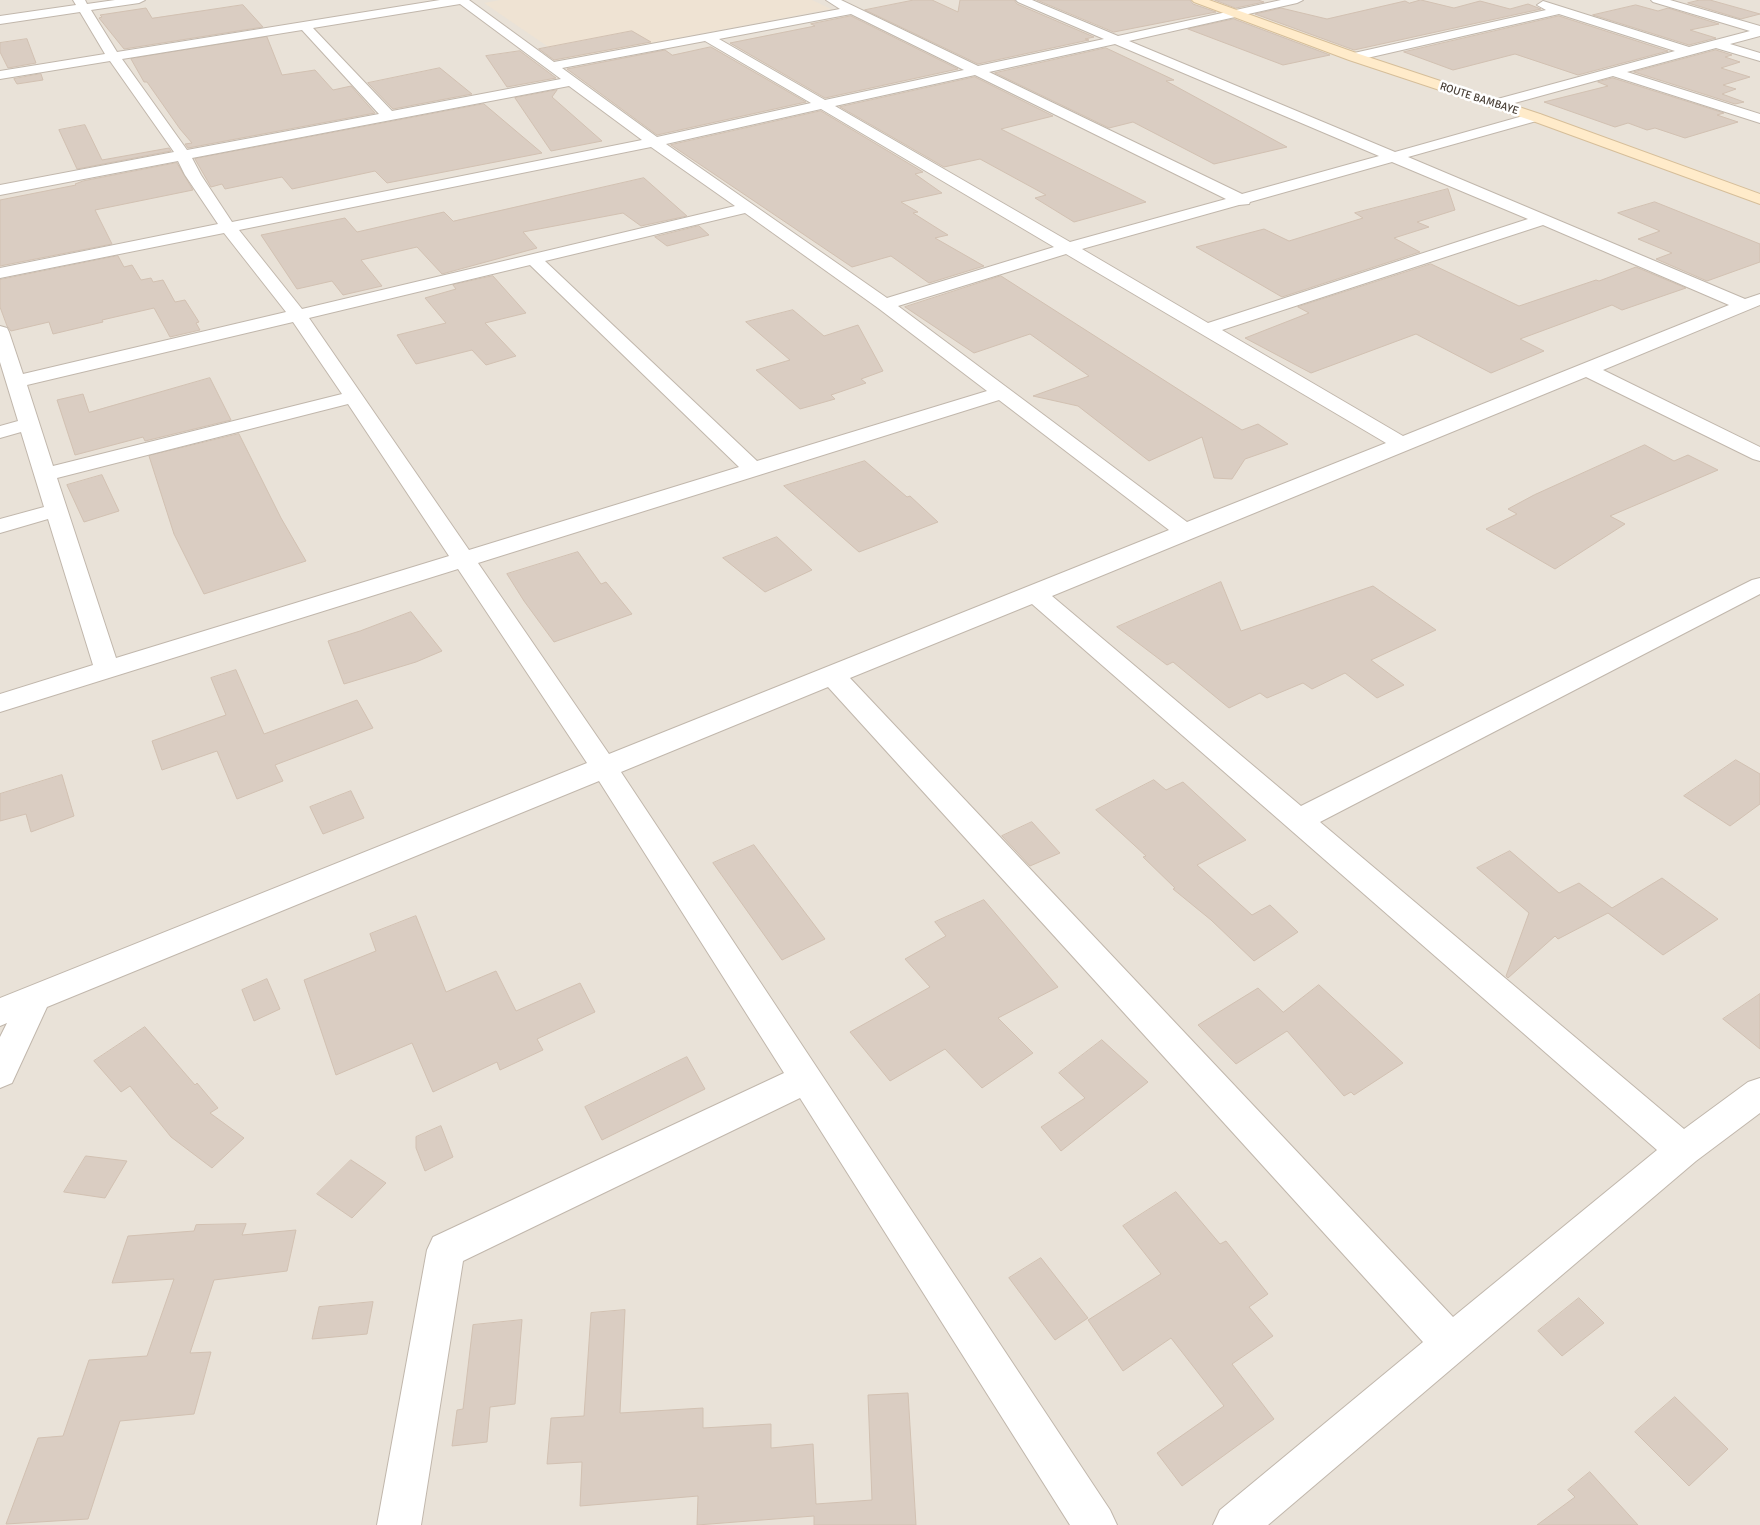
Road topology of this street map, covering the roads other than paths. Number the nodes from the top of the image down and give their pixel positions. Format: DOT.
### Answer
graph roads {
  1 [pos="139,0"];
  2 [pos="461,0"];
  3 [pos="1022,0"];
  4 [pos="1198,0"];
  5 [pos="1297,0"];
  6 [pos="1528,0"];
  7 [pos="834,1"];
  8 [pos="1664,1"];
  9 [pos="82,4"];
  10 [pos="852,5"];
  11 [pos="1561,10"];
  12 [pos="1234,13"];
  13 [pos="0,20"];
  14 [pos="304,26"];
  15 [pos="1760,31"];
  16 [pos="707,37"];
  17 [pos="1117,40"];
  18 [pos="1716,44"];
  19 [pos="1688,51"];
  20 [pos="113,56"];
  21 [pos="1760,57"];
  22 [pos="1354,58"];
  23 [pos="552,66"];
  24 [pos="978,70"];
  25 [pos="1614,72"];
  26 [pos="0,75"];
  27 [pos="573,81"];
  28 [pos="1495,104"];
  29 [pos="821,105"];
  30 [pos="389,116"];
  31 [pos="1535,117"];
  32 [pos="1760,120"];
  33 [pos="654,142"];
  34 [pos="183,155"];
  35 [pos="1395,157"];
  36 [pos="0,190"];
  37 [pos="1760,199"];
  38 [pos="1243,201"];
  39 [pos="748,208"];
  40 [pos="1543,220"];
  41 [pos="228,227"];
  42 [pos="1068,248"];
  43 [pos="533,259"];
  44 [pos="0,273"];
  45 [pos="1753,302"];
  46 [pos="884,304"];
  47 [pos="298,315"];
  48 [pos="1207,329"];
  49 [pos="2,346"];
  50 [pos="1586,369"];
  51 [pos="16,382"];
  52 [pos="1001,393"];
  53 [pos="354,397"];
  54 [pos="29,424"];
  55 [pos="0,432"];
  56 [pos="1403,444"];
  57 [pos="1760,455"];
  58 [pos="753,469"];
  59 [pos="45,475"];
  60 [pos="56,510"];
  61 [pos="0,526"];
  62 [pos="1186,532"];
  63 [pos="463,558"];
  64 [pos="1760,585"];
  65 [pos="1034,593"];
  66 [pos="107,670"];
  67 [pos="832,675"];
  68 [pos="0,703"];
  69 [pos="604,767"];
  70 [pos="1299,820"];
  71 [pos="35,998"];
  72 [pos="0,1012"];
  73 [pos="0,1073"];
  74 [pos="806,1079"];
  75 [pos="1760,1093"];
  76 [pos="1683,1150"];
  77 [pos="1451,1344"];
  78 [pos="399,1525"];
  79 [pos="1095,1525"];
  80 [pos="1235,1525"];
  1 -- 9 [label="street"];
  2 -- 14 [label="street"];
  2 -- 23 [label="street"];
  3 -- 17 [label="street"];
  4 -- 12 [label="street, ROUTE BAMBAYE"];
  5 -- 12 [label="street"];
  6 -- 11 [label="street"];
  7 -- 10 [label="street"];
  8 -- 15 [label="street"];
  9 -- 13 [label="street"];
  9 -- 20 [label="street"];
  10 -- 16 [label="street"];
  10 -- 24 [label="street"];
  11 -- 19 [label="street"];
  11 -- 22 [label="street"];
  12 -- 17 [label="street"];
  12 -- 22 [label="street, ROUTE BAMBAYE"];
  14 -- 20 [label="street"];
  14 -- 30 [label="street"];
  15 -- 18 [label="street"];
  16 -- 23 [label="street"];
  16 -- 29 [label="street"];
  17 -- 24 [label="street"];
  17 -- 35 [label="street"];
  18 -- 19 [label="street"];
  18 -- 21 [label="street"];
  19 -- 25 [label="street"];
  20 -- 26 [label="street"];
  20 -- 34 [label="street"];
  22 -- 28 [label="street, ROUTE BAMBAYE"];
  23 -- 27 [label="street"];
  24 -- 29 [label="street"];
  24 -- 38 [label="street"];
  25 -- 28 [label="street"];
  25 -- 32 [label="street"];
  27 -- 30 [label="street"];
  27 -- 33 [label="street"];
  28 -- 31 [label="street, ROUTE BAMBAYE"];
  29 -- 33 [label="street"];
  29 -- 42 [label="street"];
  30 -- 34 [label="street"];
  31 -- 35 [label="street"];
  31 -- 37 [label="street, ROUTE BAMBAYE"];
  33 -- 39 [label="street"];
  33 -- 41 [label="street"];
  34 -- 36 [label="street"];
  34 -- 41 [label="street"];
  35 -- 38 [label="street"];
  35 -- 40 [label="street"];
  38 -- 42 [label="street"];
  39 -- 43 [label="street"];
  39 -- 46 [label="street"];
  40 -- 45 [label="street"];
  40 -- 48 [label="street"];
  41 -- 44 [label="street"];
  41 -- 47 [label="street"];
  42 -- 46 [label="street"];
  42 -- 48 [label="street"];
  43 -- 47 [label="street"];
  43 -- 58 [label="street"];
  45 -- 50 [label="street"];
  46 -- 52 [label="street"];
  47 -- 51 [label="street"];
  47 -- 53 [label="street"];
  48 -- 56 [label="street"];
  49 -- 51 [label="street"];
  50 -- 56 [label="street"];
  50 -- 57 [label="street"];
  51 -- 54 [label="street"];
  52 -- 58 [label="street"];
  52 -- 62 [label="street"];
  53 -- 59 [label="street"];
  53 -- 63 [label="street"];
  54 -- 55 [label="street"];
  54 -- 59 [label="street"];
  56 -- 62 [label="street"];
  58 -- 63 [label="street"];
  59 -- 60 [label="street"];
  60 -- 61 [label="street"];
  60 -- 66 [label="street"];
  62 -- 65 [label="street"];
  63 -- 66 [label="street"];
  63 -- 69 [label="street"];
  64 -- 70 [label="street"];
  65 -- 67 [label="street"];
  65 -- 70 [label="street"];
  66 -- 68 [label="street"];
  67 -- 69 [label="street"];
  67 -- 77 [label="street"];
  69 -- 71 [label="street"];
  69 -- 74 [label="street"];
  70 -- 76 [label="street"];
  71 -- 72 [label="street"];
  71 -- 73 [label="street"];
  74 -- 78 [label="street"];
  74 -- 79 [label="street"];
  75 -- 76 [label="street"];
  76 -- 77 [label="street"];
  77 -- 80 [label="street"];
}
